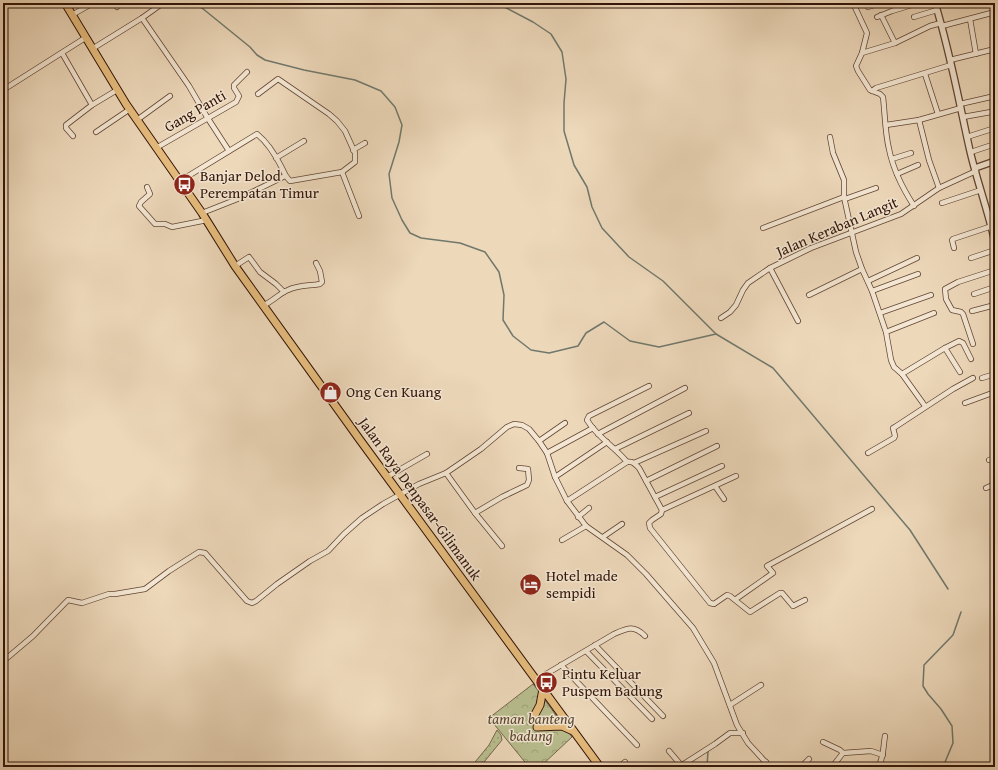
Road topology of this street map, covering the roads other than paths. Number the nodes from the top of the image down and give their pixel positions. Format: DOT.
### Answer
graph roads {
  1 [pos="65,3"];
  2 [pos="93,3"];
  3 [pos="163,3"];
  4 [pos="853,3"];
  5 [pos="880,3"];
  6 [pos="918,3"];
  7 [pos="935,3"];
  8 [pos="868,7"];
  9 [pos="937,10"];
  10 [pos="995,12"];
  11 [pos="72,15"];
  12 [pos="914,17"];
  13 [pos="142,18"];
  14 [pos="970,19"];
  15 [pos="941,25"];
  16 [pos="85,38"];
  17 [pos="895,43"];
  18 [pos="92,49"];
  19 [pos="995,49"];
  20 [pos="62,53"];
  21 [pos="862,53"];
  22 [pos="976,54"];
  23 [pos="950,62"];
  24 [pos="247,72"];
  25 [pos="925,74"];
  26 [pos="3,90"];
  27 [pos="117,90"];
  28 [pos="872,91"];
  29 [pos="258,94"];
  30 [pos="170,96"];
  31 [pos="995,96"];
  32 [pos="92,105"];
  33 [pos="960,106"];
  34 [pos="130,109"];
  35 [pos="991,112"];
  36 [pos="938,114"];
  37 [pos="207,117"];
  38 [pos="963,117"];
  39 [pos="137,120"];
  40 [pos="919,120"];
  41 [pos="886,125"];
  42 [pos="995,128"];
  43 [pos="96,132"];
  44 [pos="73,136"];
  45 [pos="967,137"];
  46 [pos="830,138"];
  47 [pos="304,140"];
  48 [pos="365,143"];
  49 [pos="995,144"];
  50 [pos="156,148"];
  51 [pos="353,150"];
  52 [pos="229,151"];
  53 [pos="971,152"];
  54 [pos="910,153"];
  55 [pos="276,158"];
  56 [pos="892,159"];
  57 [pos="995,161"];
  58 [pos="918,165"];
  59 [pos="975,169"];
  60 [pos="342,172"];
  61 [pos="898,174"];
  62 [pos="285,176"];
  63 [pos="180,181"];
  64 [pos="147,186"];
  65 [pos="876,188"];
  66 [pos="939,188"];
  67 [pos="981,190"];
  68 [pos="845,198"];
  69 [pos="942,203"];
  70 [pos="913,207"];
  71 [pos="202,213"];
  72 [pos="359,216"];
  73 [pos="207,220"];
  74 [pos="993,226"];
  75 [pos="763,228"];
  76 [pos="852,232"];
  77 [pos="995,242"];
  78 [pos="954,248"];
  79 [pos="995,250"];
  80 [pos="916,258"];
  81 [pos="971,258"];
  82 [pos="316,264"];
  83 [pos="236,266"];
  84 [pos="770,268"];
  85 [pos="862,269"];
  86 [pos="995,270"];
  87 [pos="918,274"];
  88 [pos="868,281"];
  89 [pos="995,287"];
  90 [pos="872,290"];
  91 [pos="284,292"];
  92 [pos="974,294"];
  93 [pos="809,295"];
  94 [pos="931,295"];
  95 [pos="264,305"];
  96 [pos="995,305"];
  97 [pos="972,311"];
  98 [pos="880,313"];
  99 [pos="934,313"];
  100 [pos="721,318"];
  101 [pos="798,321"];
  102 [pos="886,332"];
  103 [pos="973,344"];
  104 [pos="945,348"];
  105 [pos="971,359"];
  106 [pos="960,372"];
  107 [pos="902,374"];
  108 [pos="995,374"];
  109 [pos="973,378"];
  110 [pos="982,378"];
  111 [pos="649,386"];
  112 [pos="685,388"];
  113 [pos="995,392"];
  114 [pos="964,404"];
  115 [pos="925,406"];
  116 [pos="689,413"];
  117 [pos="565,424"];
  118 [pos="593,428"];
  119 [pos="706,431"];
  120 [pos="598,434"];
  121 [pos="539,441"];
  122 [pos="607,442"];
  123 [pos="717,446"];
  124 [pos="615,449"];
  125 [pos="868,453"];
  126 [pos="427,454"];
  127 [pos="547,454"];
  128 [pos="995,458"];
  129 [pos="989,460"];
  130 [pos="628,462"];
  131 [pos="634,464"];
  132 [pos="722,466"];
  133 [pos="519,468"];
  134 [pos="446,472"];
  135 [pos="736,476"];
  136 [pos="387,477"];
  137 [pos="555,477"];
  138 [pos="646,480"];
  139 [pos="995,484"];
  140 [pos="715,486"];
  141 [pos="986,488"];
  142 [pos="400,494"];
  143 [pos="655,497"];
  144 [pos="724,499"];
  145 [pos="567,501"];
  146 [pos="589,508"];
  147 [pos="872,509"];
  148 [pos="662,512"];
  149 [pos="475,513"];
  150 [pos="578,517"];
  151 [pos="622,524"];
  152 [pos="586,526"];
  153 [pos="603,537"];
  154 [pos="562,540"];
  155 [pos="502,546"];
  156 [pos="736,599"];
  157 [pos="805,600"];
  158 [pos="646,636"];
  159 [pos="595,646"];
  160 [pos="586,651"];
  161 [pos="3,660"];
  162 [pos="561,665"];
  163 [pos="536,680"];
  164 [pos="760,685"];
  165 [pos="543,689"];
  166 [pos="730,705"];
  167 [pos="664,716"];
  168 [pos="652,719"];
  169 [pos="532,720"];
  170 [pos="537,727"];
  171 [pos="575,732"];
  172 [pos="743,733"];
  173 [pos="885,736"];
  174 [pos="823,742"];
  175 [pos="637,745"];
  176 [pos="669,751"];
  177 [pos="843,753"];
  178 [pos="883,755"];
  179 [pos="809,759"];
  180 [pos="626,762"];
  181 [pos="766,762"];
  182 [pos="680,766"];
  183 [pos="600,767"];
  184 [pos="619,767"];
  185 [pos="760,767"];
  186 [pos="770,767"];
  187 [pos="801,767"];
  188 [pos="832,767"];
  189 [pos="878,767"];
  1 -- 11 [label="highway, Jalan Raya Denpasar-Gilimanuk"];
  2 -- 11 [label="street"];
  3 -- 13 [label="street"];
  4 -- 21 [label="street"];
  5 -- 8 [label="street"];
  6 -- 17 [label="street"];
  7 -- 9 [label="street"];
  9 -- 12 [label="street"];
  9 -- 15 [label="street"];
  10 -- 14 [label="street"];
  11 -- 16 [label="highway, Jalan Raya Denpasar-Gilimanuk"];
  13 -- 18 [label="street"];
  13 -- 37 [label="street"];
  14 -- 15 [label="street"];
  14 -- 22 [label="street"];
  15 -- 17 [label="street"];
  15 -- 23 [label="street"];
  16 -- 18 [label="highway, Jalan Raya Denpasar-Gilimanuk"];
  16 -- 20 [label="street"];
  17 -- 21 [label="street"];
  18 -- 27 [label="highway, Jalan Raya Denpasar-Gilimanuk"];
  19 -- 22 [label="street"];
  20 -- 26 [label="street"];
  20 -- 32 [label="street"];
  21 -- 28 [label="street"];
  22 -- 23 [label="street"];
  23 -- 25 [label="street"];
  23 -- 33 [label="street"];
  24 -- 37 [label="street, Gang Panti"];
  25 -- 28 [label="street"];
  25 -- 36 [label="street"];
  27 -- 32 [label="street"];
  27 -- 34 [label="highway, Jalan Raya Denpasar-Gilimanuk"];
  28 -- 41 [label="street"];
  29 -- 51 [label="street"];
  30 -- 39 [label="street"];
  31 -- 33 [label="street"];
  32 -- 44 [label="street"];
  33 -- 36 [label="street"];
  33 -- 38 [label="street"];
  34 -- 39 [label="highway, Jalan Raya Denpasar-Gilimanuk"];
  34 -- 43 [label="street"];
  35 -- 38 [label="street"];
  36 -- 40 [label="street"];
  37 -- 50 [label="street, Gang Panti"];
  37 -- 52 [label="street"];
  38 -- 45 [label="street"];
  39 -- 50 [label="highway, Jalan Raya Denpasar-Gilimanuk"];
  40 -- 41 [label="street"];
  40 -- 66 [label="street"];
  41 -- 56 [label="street"];
  42 -- 45 [label="street"];
  45 -- 53 [label="street"];
  46 -- 68 [label="street"];
  47 -- 55 [label="street"];
  48 -- 51 [label="street"];
  49 -- 53 [label="street"];
  50 -- 63 [label="highway, Jalan Raya Denpasar-Gilimanuk"];
  51 -- 60 [label="street"];
  52 -- 55 [label="street"];
  52 -- 63 [label="street"];
  53 -- 59 [label="street"];
  54 -- 56 [label="street"];
  55 -- 62 [label="street"];
  56 -- 61 [label="street"];
  57 -- 59 [label="street"];
  58 -- 61 [label="street"];
  59 -- 66 [label="street, Jalan Keraban Langit"];
  59 -- 67 [label="street"];
  60 -- 62 [label="street"];
  60 -- 72 [label="street"];
  61 -- 70 [label="street"];
  62 -- 71 [label="street"];
  63 -- 71 [label="highway, Jalan Raya Denpasar-Gilimanuk"];
  64 -- 73 [label="street"];
  65 -- 68 [label="street"];
  66 -- 70 [label="street, Jalan Keraban Langit"];
  67 -- 69 [label="street"];
  67 -- 74 [label="street"];
  68 -- 75 [label="street"];
  68 -- 76 [label="street"];
  70 -- 76 [label="street, Jalan Keraban Langit"];
  71 -- 73 [label="highway, Jalan Raya Denpasar-Gilimanuk"];
  73 -- 83 [label="highway, Jalan Raya Denpasar-Gilimanuk"];
  74 -- 77 [label="street"];
  74 -- 78 [label="street"];
  76 -- 84 [label="street, Jalan Keraban Langit"];
  76 -- 85 [label="street"];
  79 -- 81 [label="street"];
  80 -- 88 [label="street"];
  82 -- 91 [label="street"];
  83 -- 91 [label="street"];
  83 -- 95 [label="highway, Jalan Raya Denpasar-Gilimanuk"];
  84 -- 100 [label="street, Jalan Keraban Langit"];
  84 -- 101 [label="street"];
  85 -- 88 [label="street"];
  85 -- 93 [label="street"];
  86 -- 103 [label="street"];
  87 -- 90 [label="street"];
  88 -- 90 [label="street"];
  89 -- 92 [label="street"];
  90 -- 98 [label="street"];
  91 -- 95 [label="street"];
  94 -- 98 [label="street"];
  95 -- 136 [label="highway, Jalan Raya Denpasar-Gilimanuk"];
  96 -- 97 [label="street"];
  98 -- 102 [label="street"];
  99 -- 102 [label="street"];
  102 -- 107 [label="street"];
  104 -- 105 [label="street"];
  104 -- 106 [label="street"];
  104 -- 107 [label="street"];
  107 -- 115 [label="street"];
  108 -- 110 [label="street"];
  109 -- 115 [label="street"];
  111 -- 118 [label="street"];
  112 -- 120 [label="street"];
  113 -- 114 [label="street"];
  115 -- 125 [label="street"];
  116 -- 124 [label="street"];
  117 -- 121 [label="street"];
  118 -- 120 [label="street"];
  118 -- 127 [label="street"];
  119 -- 131 [label="street"];
  120 -- 122 [label="street"];
  121 -- 127 [label="street"];
  121 -- 134 [label="street"];
  122 -- 124 [label="street"];
  122 -- 137 [label="street"];
  123 -- 138 [label="street"];
  124 -- 130 [label="street"];
  126 -- 136 [label="street"];
  127 -- 137 [label="street"];
  128 -- 129 [label="street"];
  130 -- 131 [label="street"];
  130 -- 145 [label="street"];
  131 -- 138 [label="street"];
  132 -- 143 [label="street"];
  133 -- 149 [label="street"];
  134 -- 142 [label="street"];
  134 -- 149 [label="street"];
  135 -- 140 [label="street"];
  136 -- 142 [label="highway, Jalan Raya Denpasar-Gilimanuk"];
  137 -- 145 [label="street"];
  138 -- 143 [label="street"];
  139 -- 141 [label="street"];
  140 -- 144 [label="street"];
  140 -- 148 [label="street"];
  142 -- 161 [label="street"];
  142 -- 163 [label="highway, Jalan Raya Denpasar-Gilimanuk"];
  143 -- 148 [label="street"];
  145 -- 150 [label="street"];
  146 -- 150 [label="street"];
  147 -- 156 [label="street"];
  148 -- 156 [label="street"];
  149 -- 155 [label="street"];
  150 -- 152 [label="street"];
  151 -- 153 [label="street"];
  152 -- 153 [label="street"];
  152 -- 154 [label="street"];
  153 -- 166 [label="street"];
  156 -- 157 [label="street"];
  158 -- 159 [label="street"];
  159 -- 160 [label="street"];
  159 -- 167 [label="street"];
  160 -- 162 [label="street"];
  160 -- 168 [label="street"];
  162 -- 163 [label="street"];
  162 -- 175 [label="street"];
  163 -- 165 [label="highway, Jalan Raya Denpasar-Gilimanuk"];
  164 -- 166 [label="street"];
  165 -- 169 [label="highway"];
  165 -- 171 [label="highway, Jalan Raya Denpasar-Gilimanuk"];
  166 -- 172 [label="street"];
  170 -- 171 [label="highway"];
  171 -- 183 [label="highway, Jalan Raya Denpasar-Gilimanuk"];
  172 -- 181 [label="street"];
  172 -- 182 [label="street"];
  173 -- 178 [label="street"];
  174 -- 177 [label="street"];
  176 -- 182 [label="street"];
  177 -- 178 [label="street"];
  177 -- 188 [label="street"];
  178 -- 189 [label="street"];
  179 -- 187 [label="street"];
  180 -- 184 [label="street"];
  181 -- 185 [label="street"];
  181 -- 186 [label="street"];
}
